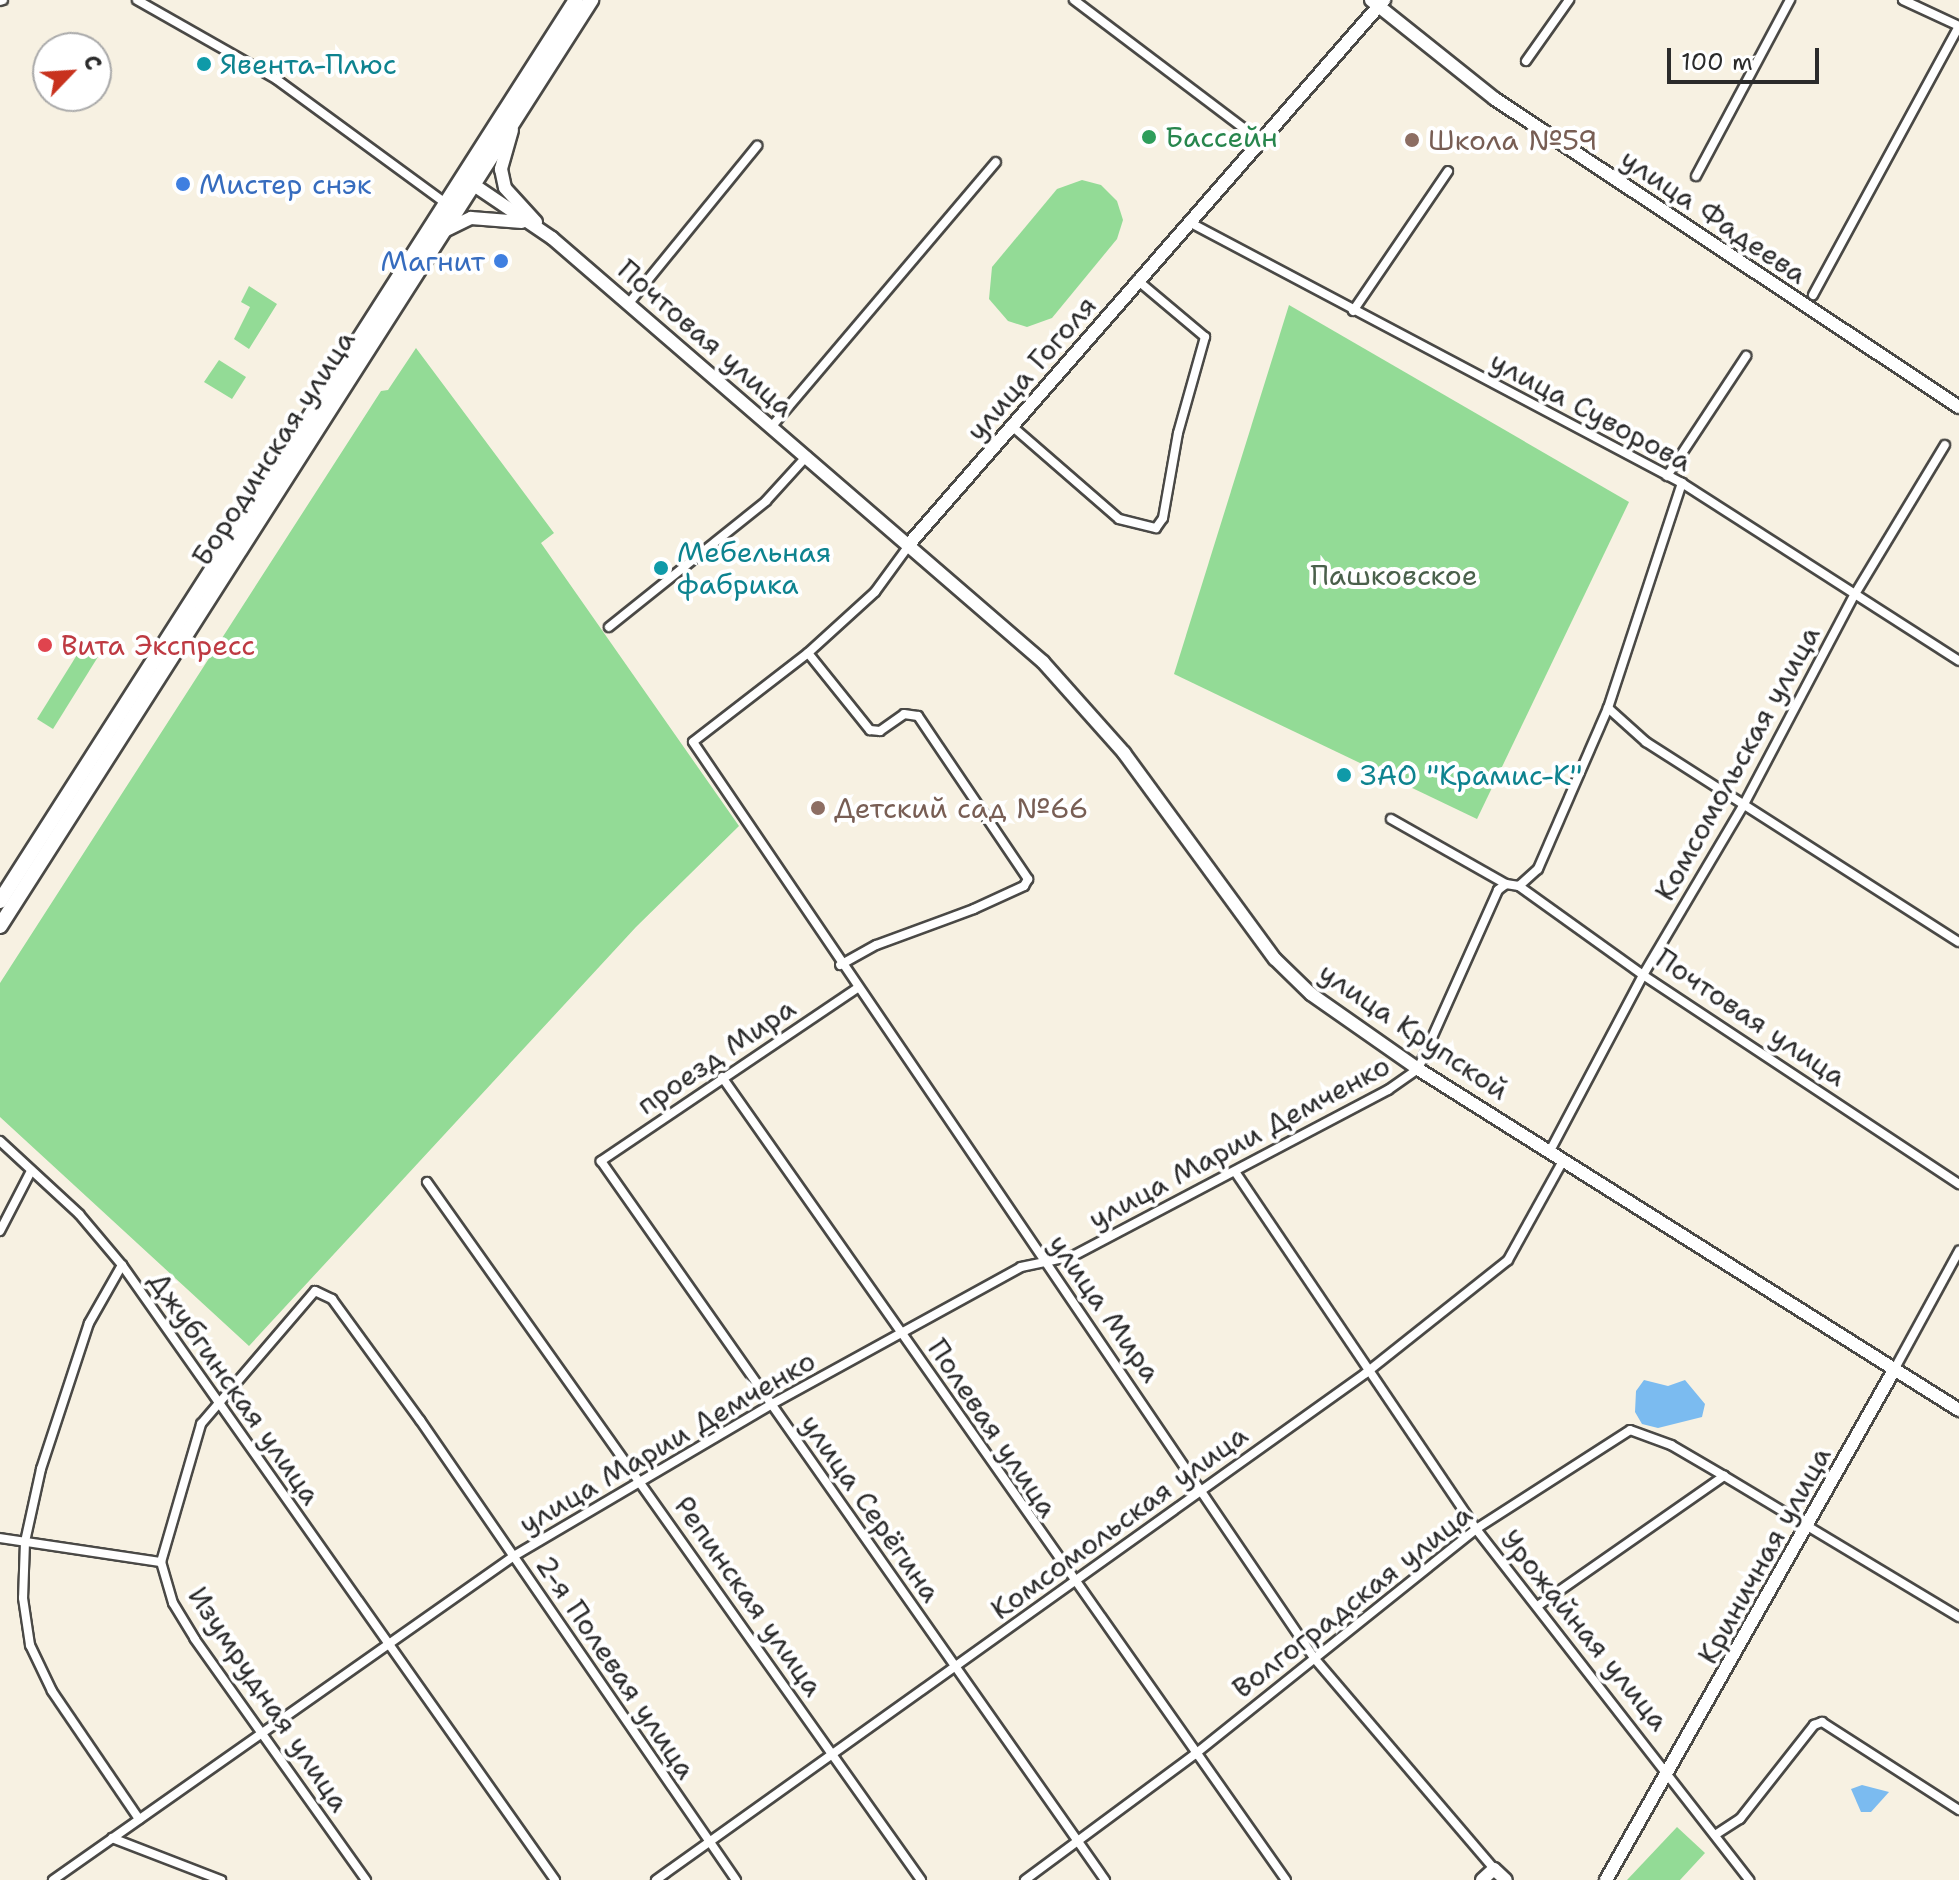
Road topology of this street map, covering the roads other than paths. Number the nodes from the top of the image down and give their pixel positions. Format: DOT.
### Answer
graph roads {
  1 [pos="137,0"];
  2 [pos="576,0"];
  3 [pos="591,0"];
  4 [pos="1074,0"];
  5 [pos="1569,0"];
  6 [pos="1790,0"];
  7 [pos="1903,0"];
  8 [pos="1378,2"];
  9 [pos="1959,26"];
  10 [pos="1526,61"];
  11 [pos="512,130"];
  12 [pos="1262,142"];
  13 [pos="757,146"];
  14 [pos="996,162"];
  15 [pos="1448,171"];
  16 [pos="1696,176"];
  17 [pos="470,182"];
  18 [pos="452,207"];
  19 [pos="527,222"];
  20 [pos="1189,222"];
  21 [pos="444,231"];
  22 [pos="552,238"];
  23 [pos="1137,280"];
  24 [pos="1813,295"];
  25 [pos="629,303"];
  26 [pos="1353,311"];
  27 [pos="1746,356"];
  28 [pos="1959,407"];
  29 [pos="772,426"];
  30 [pos="1013,427"];
  31 [pos="1945,445"];
  32 [pos="807,456"];
  33 [pos="1667,476"];
  34 [pos="1682,483"];
  35 [pos="910,543"];
  36 [pos="1855,594"];
  37 [pos="609,627"];
  38 [pos="808,653"];
  39 [pos="1959,661"];
  40 [pos="1608,708"];
  41 [pos="693,742"];
  42 [pos="1743,806"];
  43 [pos="1391,819"];
  44 [pos="1506,884"];
  45 [pos="1519,886"];
  46 [pos="0,901"];
  47 [pos="0,926"];
  48 [pos="1959,942"];
  49 [pos="840,965"];
  50 [pos="1643,975"];
  51 [pos="856,989"];
  52 [pos="1418,1069"];
  53 [pos="722,1077"];
  54 [pos="0,1141"];
  55 [pos="1551,1149"];
  56 [pos="1564,1158"];
  57 [pos="601,1161"];
  58 [pos="31,1171"];
  59 [pos="1236,1173"];
  60 [pos="427,1182"];
  61 [pos="1959,1184"];
  62 [pos="0,1231"];
  63 [pos="1959,1251"];
  64 [pos="1045,1262"];
  65 [pos="122,1265"];
  66 [pos="902,1333"];
  67 [pos="1894,1370"];
  68 [pos="1366,1373"];
  69 [pos="216,1400"];
  70 [pos="772,1404"];
  71 [pos="1959,1410"];
  72 [pos="1724,1476"];
  73 [pos="641,1481"];
  74 [pos="1201,1489"];
  75 [pos="1809,1524"];
  76 [pos="1476,1529"];
  77 [pos="0,1538"];
  78 [pos="25,1542"];
  79 [pos="514,1556"];
  80 [pos="161,1562"];
  81 [pos="1072,1582"];
  82 [pos="1539,1605"];
  83 [pos="1959,1617"];
  84 [pos="387,1643"];
  85 [pos="1314,1658"];
  86 [pos="956,1666"];
  87 [pos="264,1731"];
  88 [pos="834,1755"];
  89 [pos="1194,1755"];
  90 [pos="1671,1773"];
  91 [pos="1959,1810"];
  92 [pos="139,1819"];
  93 [pos="1715,1835"];
  94 [pos="112,1838"];
  95 [pos="1079,1843"];
  96 [pos="709,1844"];
  97 [pos="1494,1869"];
  98 [pos="53,1880"];
  99 [pos="221,1880"];
  100 [pos="366,1880"];
  101 [pos="555,1880"];
  102 [pos="656,1880"];
  103 [pos="736,1880"];
  104 [pos="921,1880"];
  105 [pos="1025,1880"];
  106 [pos="1105,1880"];
  107 [pos="1286,1880"];
  108 [pos="1482,1880"];
  109 [pos="1506,1880"];
  110 [pos="1606,1880"];
  111 [pos="1749,1880"];
  1 -- 18 [label="street"];
  2 -- 17 [label="main road, Бородинская улица"];
  3 -- 11 [label="main road, Бородинская улица"];
  4 -- 12 [label="street"];
  5 -- 10 [label="street"];
  6 -- 16 [label="street"];
  7 -- 9 [label="street"];
  8 -- 12 [label="street, улица Гоголя"];
  8 -- 28 [label="street, улица Фадеева"];
  9 -- 24 [label="street"];
  11 -- 17 [label="main road, Бородинская улица"];
  11 -- 22 [label="street"];
  12 -- 20 [label="street, улица Гоголя"];
  13 -- 25 [label="street"];
  14 -- 29 [label="street"];
  15 -- 26 [label="street"];
  17 -- 18 [label="main road, Бородинская улица"];
  17 -- 19 [label="street, Почтовая улица"];
  18 -- 21 [label="main road, Бородинская улица"];
  18 -- 46 [label="main road, Бородинская улица"];
  19 -- 21 [label="street"];
  19 -- 22 [label="street, Почтовая улица"];
  20 -- 23 [label="street, улица Гоголя"];
  20 -- 26 [label="street, улица Суворова"];
  21 -- 47 [label="main road, Бородинская улица"];
  22 -- 25 [label="street, Почтовая улица"];
  23 -- 30 [label="street, улица Гоголя"];
  23 -- 30 [label="street"];
  25 -- 29 [label="street, Почтовая улица"];
  26 -- 33 [label="street, улица Суворова"];
  27 -- 33 [label="street"];
  29 -- 32 [label="street, Почтовая улица"];
  30 -- 35 [label="street, улица Гоголя"];
  31 -- 36 [label="street, Комсомольская улица"];
  32 -- 35 [label="street, Почтовая улица"];
  32 -- 37 [label="street"];
  33 -- 34 [label="street, улица Суворова"];
  34 -- 36 [label="street, улица Суворова"];
  34 -- 40 [label="street"];
  35 -- 38 [label="street, улица Гоголя"];
  35 -- 52 [label="street, улица Крупской"];
  36 -- 39 [label="street, улица Суворова"];
  36 -- 42 [label="street, Комсомольская улица"];
  38 -- 41 [label="street, улица Гоголя"];
  38 -- 49 [label="street"];
  40 -- 42 [label="street"];
  40 -- 45 [label="street"];
  41 -- 49 [label="street, улица Мира"];
  42 -- 48 [label="street"];
  42 -- 50 [label="street, Комсомольская улица"];
  43 -- 44 [label="street"];
  44 -- 45 [label="street"];
  44 -- 52 [label="street, улица Марии Демченко"];
  45 -- 50 [label="street, Почтовая улица"];
  49 -- 51 [label="street, улица Мира"];
  50 -- 55 [label="street, Комсомольская улица"];
  50 -- 61 [label="street, Почтовая улица"];
  51 -- 53 [label="street, проезд Мира"];
  51 -- 64 [label="street, улица Мира"];
  52 -- 55 [label="street, улица Крупской"];
  52 -- 59 [label="street, улица Марии Демченко"];
  53 -- 57 [label="street, проезд Мира"];
  53 -- 66 [label="street, Полевая улица"];
  54 -- 58 [label="street, Джубгинская улица"];
  55 -- 56 [label="street, улица Крупской"];
  56 -- 67 [label="street, улица Крупской"];
  56 -- 68 [label="street, Комсомольская улица"];
  57 -- 70 [label="street, улица Серёгина"];
  58 -- 62 [label="street"];
  58 -- 65 [label="street, Джубгинская улица"];
  59 -- 64 [label="street, улица Марии Демченко"];
  59 -- 68 [label="street, Урожайная улица"];
  60 -- 73 [label="street, Репинская улица"];
  63 -- 67 [label="street, Криничная улица"];
  64 -- 66 [label="street, улица Марии Демченко"];
  64 -- 74 [label="street, улица Мира"];
  65 -- 69 [label="street, Джубгинская улица"];
  65 -- 78 [label="street"];
  66 -- 70 [label="street, улица Марии Демченко"];
  66 -- 81 [label="street, Полевая улица"];
  67 -- 71 [label="street, улица Крупской"];
  67 -- 75 [label="street, Криничная улица"];
  68 -- 74 [label="street, Комсомольская улица"];
  68 -- 76 [label="street, Урожайная улица"];
  69 -- 79 [label="street, 2-я Полевая улица"];
  69 -- 80 [label="street"];
  69 -- 84 [label="street, Джубгинская улица"];
  70 -- 73 [label="street, улица Марии Демченко"];
  70 -- 86 [label="street, улица Серёгина"];
  72 -- 75 [label="street"];
  72 -- 76 [label="street, Волгоградская улица"];
  72 -- 82 [label="street"];
  73 -- 79 [label="street, улица Марии Демченко"];
  73 -- 88 [label="street, Репинская улица"];
  74 -- 81 [label="street, Комсомольская улица"];
  74 -- 85 [label="street, улица Мира"];
  75 -- 83 [label="street"];
  75 -- 90 [label="street, Криничная улица"];
  76 -- 82 [label="street, Урожайная улица"];
  76 -- 85 [label="street, Волгоградская улица"];
  77 -- 78 [label="street"];
  78 -- 80 [label="street"];
  78 -- 92 [label="street"];
  79 -- 84 [label="street, улица Марии Демченко"];
  79 -- 96 [label="street, 2-я Полевая улица"];
  80 -- 87 [label="street, Изумрудная улица"];
  81 -- 86 [label="street, Комсомольская улица"];
  81 -- 89 [label="street, Полевая улица"];
  82 -- 90 [label="street, Урожайная улица"];
  84 -- 87 [label="street, улица Марии Демченко"];
  84 -- 101 [label="street, Джубгинская улица"];
  85 -- 89 [label="street, Волгоградская улица"];
  85 -- 97 [label="street, улица Мира"];
  86 -- 88 [label="street, Комсомольская улица"];
  86 -- 95 [label="street, улица Серёгина"];
  87 -- 92 [label="street, улица Марии Демченко"];
  87 -- 100 [label="street, Изумрудная улица"];
  88 -- 96 [label="street, Комсомольская улица"];
  88 -- 104 [label="street, Репинская улица"];
  89 -- 95 [label="street, Волгоградская улица"];
  89 -- 107 [label="street, Полевая улица"];
  90 -- 93 [label="street, Урожайная улица"];
  90 -- 110 [label="street, Криничная улица"];
  91 -- 93 [label="street"];
  92 -- 94 [label="street, улица Марии Демченко"];
  93 -- 111 [label="street, Урожайная улица"];
  94 -- 98 [label="street, улица Марии Демченко"];
  94 -- 99 [label="street"];
  95 -- 105 [label="street, Волгоградская улица"];
  95 -- 106 [label="street, улица Серёгина"];
  96 -- 102 [label="street, Комсомольская улица"];
  96 -- 103 [label="street, 2-я Полевая улица"];
  97 -- 108 [label="street"];
  97 -- 109 [label="street, улица Мира"];
}
